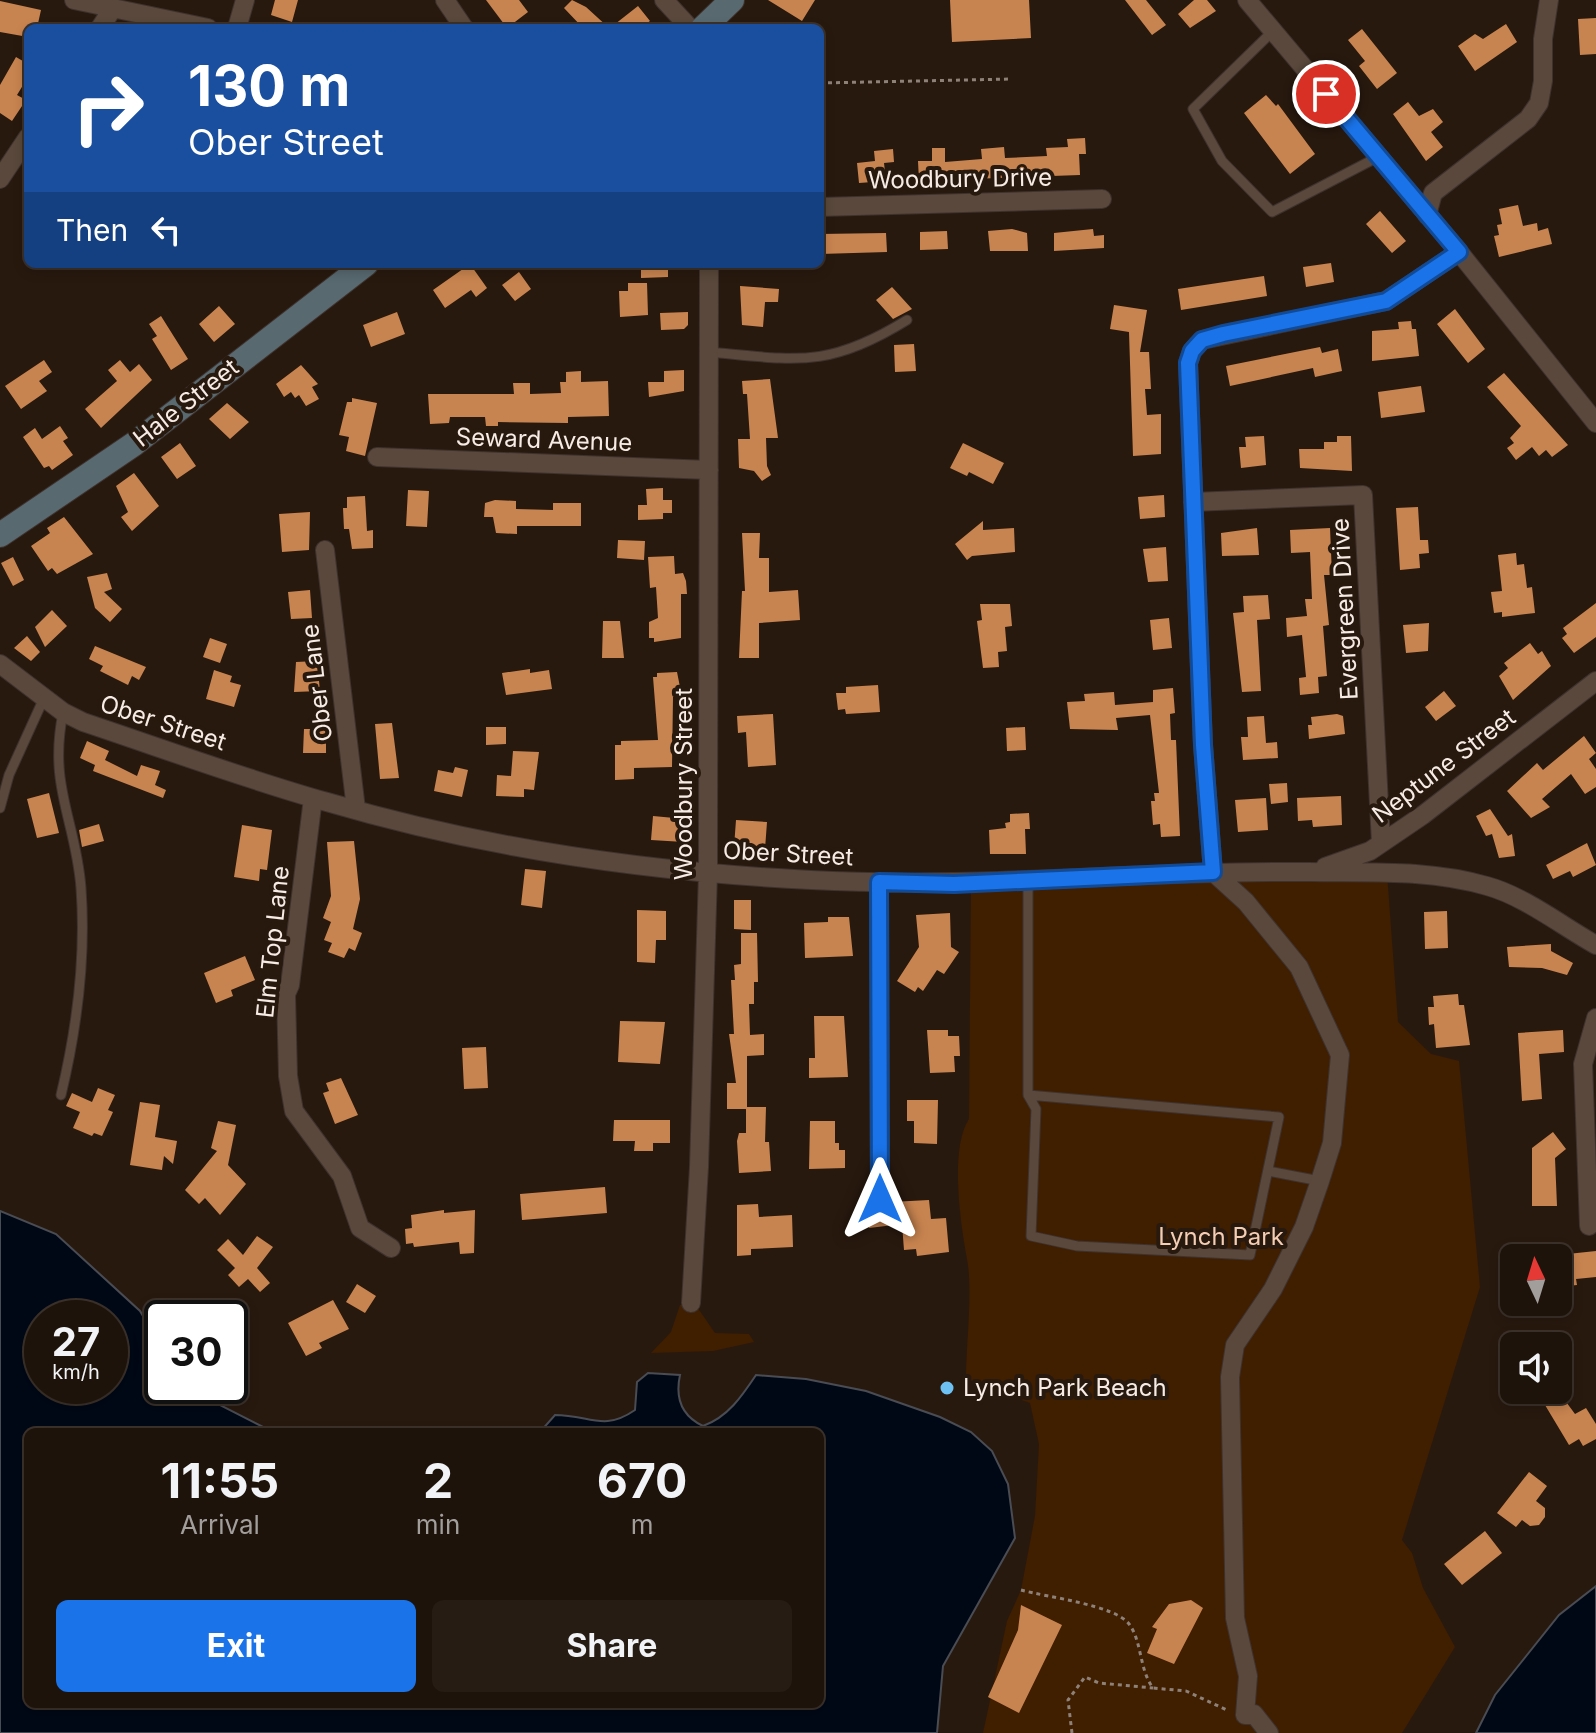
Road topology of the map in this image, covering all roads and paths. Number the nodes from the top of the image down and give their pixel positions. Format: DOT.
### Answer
graph roads {
  1 [pos="74,0"];
  2 [pos="245,0"];
  3 [pos="445,0"];
  4 [pos="664,0"];
  5 [pos="732,0"];
  6 [pos="1247,0"];
  7 [pos="1549,0"];
  8 [pos="113,8"];
  9 [pos="103,24"];
  10 [pos="189,24"];
  11 [pos="238,24"];
  12 [pos="461,24"];
  13 [pos="686,24"];
  14 [pos="707,24"];
  15 [pos="1273,31"];
  16 [pos="1010,79"];
  17 [pos="824,83"];
  18 [pos="24,143"];
  19 [pos="1378,157"];
  20 [pos="0,179"];
  21 [pos="1102,199"];
  22 [pos="824,207"];
  23 [pos="1427,215"];
  24 [pos="1459,252"];
  25 [pos="361,268"];
  26 [pos="709,268"];
  27 [pos="907,320"];
  28 [pos="709,352"];
  29 [pos="1596,423"];
  30 [pos="377,457"];
  31 [pos="709,470"];
  32 [pos="1193,502"];
  33 [pos="0,535"];
  34 [pos="325,550"];
  35 [pos="0,664"];
  36 [pos="1593,690"];
  37 [pos="44,698"];
  38 [pos="63,713"];
  39 [pos="313,798"];
  40 [pos="0,808"];
  41 [pos="356,809"];
  42 [pos="1381,843"];
  43 [pos="1213,872"];
  44 [pos="1311,872"];
  45 [pos="708,873"];
  46 [pos="1028,880"];
  47 [pos="879,882"];
  48 [pos="1596,945"];
  49 [pos="1596,1018"];
  50 [pos="61,1095"];
  51 [pos="1028,1095"];
  52 [pos="1268,1171"];
  53 [pos="1320,1181"];
  54 [pos="880,1199"];
  55 [pos="1589,1226"];
  56 [pos="391,1248"];
  57 [pos="691,1303"];
  58 [pos="1021,1590"];
  59 [pos="1153,1688"];
  60 [pos="1245,1715"];
  61 [pos="1072,1733"];
  62 [pos="1238,1733"];
  63 [pos="1269,1733"];
  1 -- 8 [label="street"];
  2 -- 11 [label="street"];
  3 -- 12 [label="street"];
  4 -- 13 [label="street"];
  5 -- 14 [label="main road"];
  6 -- 15 [label="street"];
  7 -- 23 [label="street"];
  8 -- 9 [label="street"];
  8 -- 10 [label="street"];
  15 -- 19 [label="street"];
  15 -- 19 [label="lane"];
  16 -- 17 [label="path"];
  18 -- 20 [label="street"];
  19 -- 23 [label="street"];
  21 -- 22 [label="street, Woodbury Drive"];
  23 -- 24 [label="street"];
  24 -- 29 [label="street"];
  24 -- 32 [label="street"];
  25 -- 33 [label="main road, Hale Street"];
  26 -- 28 [label="street, Woodbury Street"];
  27 -- 28 [label="lane"];
  28 -- 31 [label="street, Woodbury Street"];
  30 -- 31 [label="street, Seward Avenue"];
  31 -- 45 [label="street, Woodbury Street"];
  32 -- 42 [label="street, Evergreen Drive"];
  32 -- 43 [label="street"];
  34 -- 41 [label="street, Ober Lane"];
  35 -- 37 [label="street, Ober Street"];
  36 -- 42 [label="street, Neptune Street"];
  37 -- 38 [label="street, Ober Street"];
  37 -- 40 [label="lane"];
  38 -- 39 [label="street, Ober Street"];
  38 -- 50 [label="lane"];
  39 -- 41 [label="street, Ober Street"];
  39 -- 56 [label="street, Elm Top Lane"];
  41 -- 45 [label="street, Ober Street"];
  42 -- 44 [label="street, Neptune Street"];
  43 -- 44 [label="street, Ober Street"];
  43 -- 46 [label="street, Ober Street"];
  43 -- 53 [label="street"];
  44 -- 48 [label="street, Ober Street"];
  45 -- 47 [label="street, Ober Street"];
  45 -- 57 [label="street, Woodbury Street"];
  46 -- 47 [label="street, Ober Street"];
  46 -- 51 [label="lane"];
  47 -- 54 [label="street"];
  49 -- 55 [label="street"];
  51 -- 52 [label="lane"];
  51 -- 52 [label="lane"];
  52 -- 53 [label="lane"];
  53 -- 60 [label="street"];
  58 -- 59 [label="path"];
  59 -- 60 [label="path"];
  59 -- 61 [label="path"];
  60 -- 62 [label="street"];
  60 -- 63 [label="street"];
}
